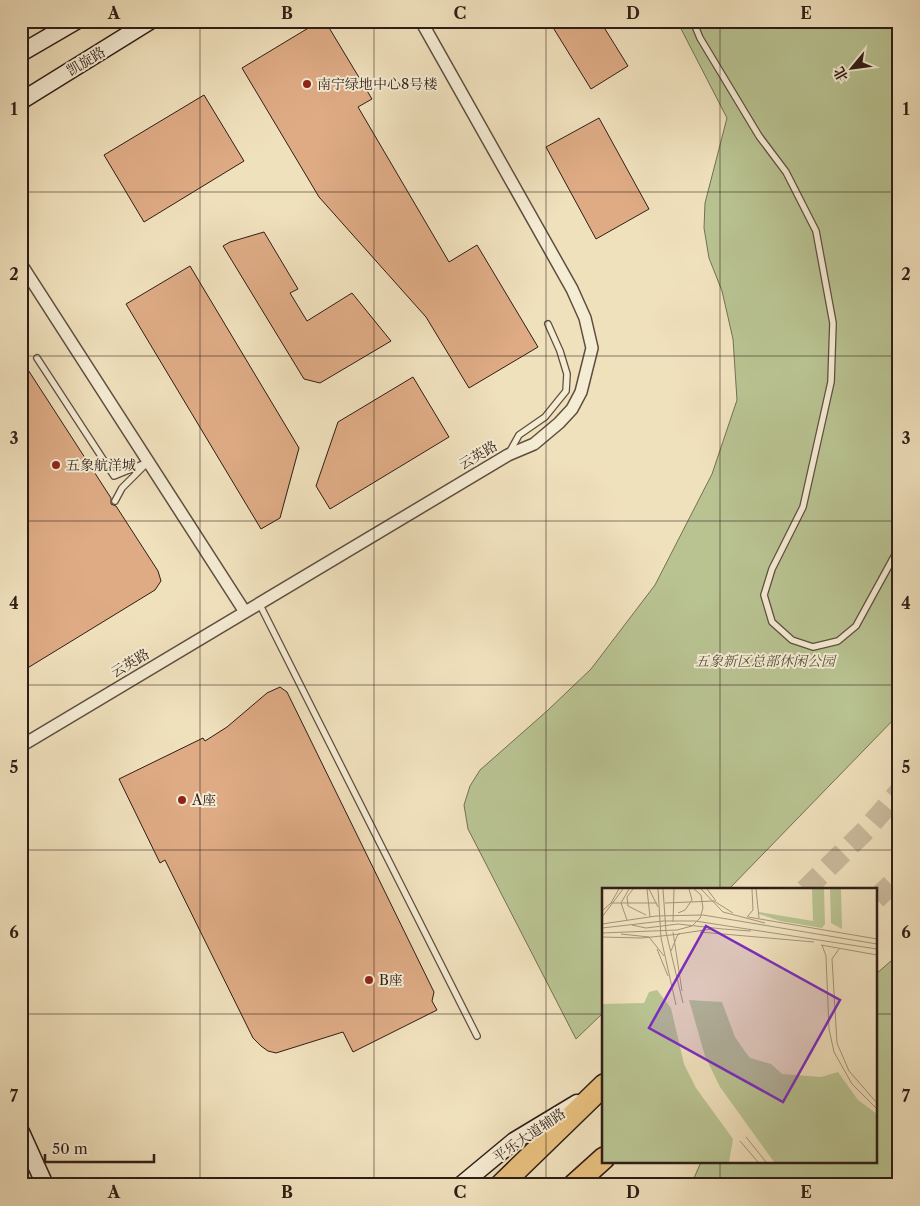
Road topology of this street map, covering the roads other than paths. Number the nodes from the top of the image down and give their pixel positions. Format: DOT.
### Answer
graph roads {
  1 [pos="76,21"];
  2 [pos="150,21"];
  3 [pos="421,21"];
  4 [pos="693,21"];
  5 [pos="54,27"];
  6 [pos="21,53"];
  7 [pos="21,101"];
  8 [pos="21,264"];
  9 [pos="548,324"];
  10 [pos="37,358"];
  11 [pos="508,455"];
  12 [pos="148,462"];
  13 [pos="115,501"];
  14 [pos="899,545"];
  15 [pos="259,603"];
  16 [pos="245,612"];
  17 [pos="21,746"];
  18 [pos="477,1036"];
  19 [pos="602,1087"];
  20 [pos="21,1132"];
  21 [pos="602,1160"];
  22 [pos="45,1185"];
  23 [pos="461,1185"];
  24 [pos="501,1185"];
  25 [pos="574,1185"];
  1 -- 5 [label="street"];
  2 -- 7 [label="street, 凯旋路"];
  3 -- 11 [label="street, 云英路"];
  4 -- 14 [label="lane"];
  5 -- 6 [label="street"];
  8 -- 12 [label="street"];
  9 -- 11 [label="lane"];
  10 -- 12 [label="lane"];
  11 -- 15 [label="street, 云英路"];
  12 -- 13 [label="lane"];
  12 -- 16 [label="street"];
  15 -- 16 [label="street, 云英路"];
  15 -- 18 [label="lane"];
  16 -- 17 [label="street, 云英路"];
  19 -- 23 [label="street, 平乐大道辅路"];
  19 -- 24 [label="highway"];
  20 -- 22 [label="street"];
  21 -- 25 [label="highway"];
}
